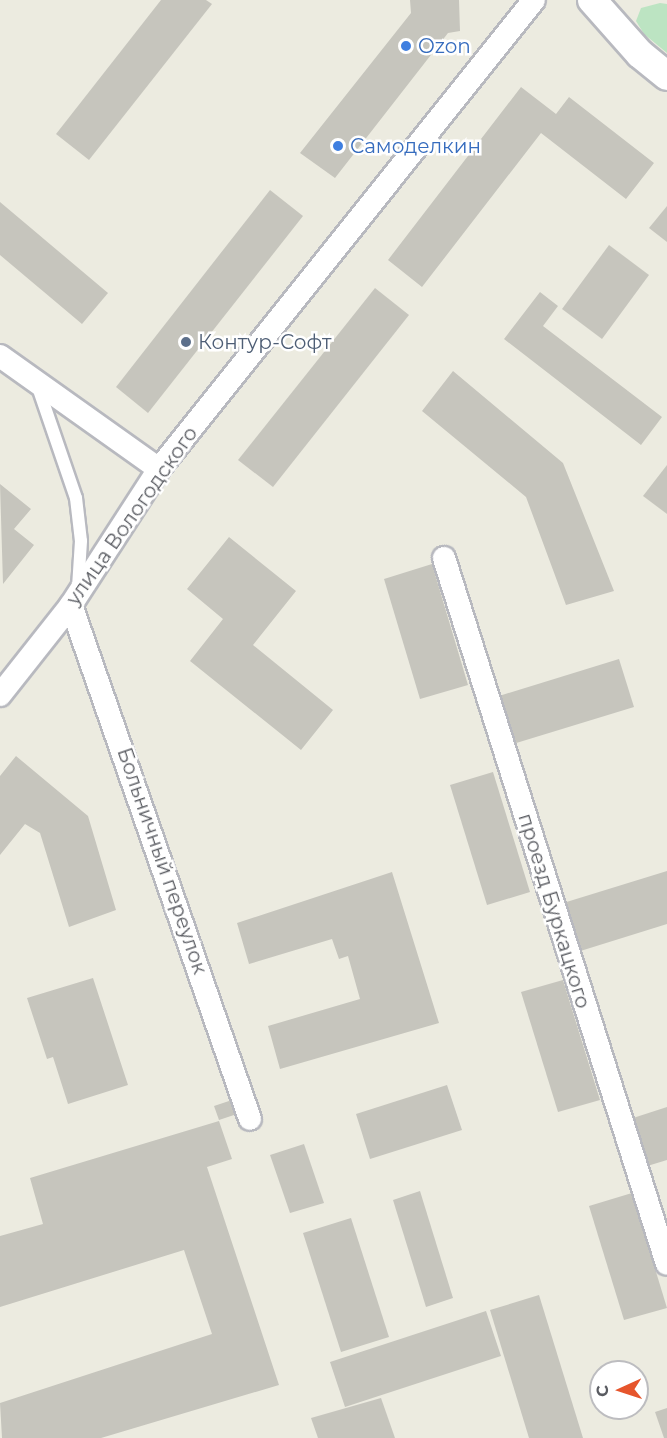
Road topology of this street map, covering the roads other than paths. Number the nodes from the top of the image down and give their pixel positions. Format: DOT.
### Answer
graph roads {
  1 [pos="534,0"];
  2 [pos="592,0"];
  3 [pos="667,76"];
  4 [pos="0,356"];
  5 [pos="38,386"];
  6 [pos="159,469"];
  7 [pos="444,558"];
  8 [pos="74,600"];
  9 [pos="0,695"];
  10 [pos="250,1119"];
  11 [pos="667,1264"];
  1 -- 6 [label="street, улица Вологодского"];
  2 -- 3 [label="street"];
  4 -- 5 [label="street"];
  5 -- 6 [label="street"];
  5 -- 8 [label="lane"];
  6 -- 8 [label="street, улица Вологодского"];
  7 -- 11 [label="street, проезд Буркацкого"];
  8 -- 9 [label="street, улица Вологодского"];
  8 -- 10 [label="street, Больничный переулок"];
}
